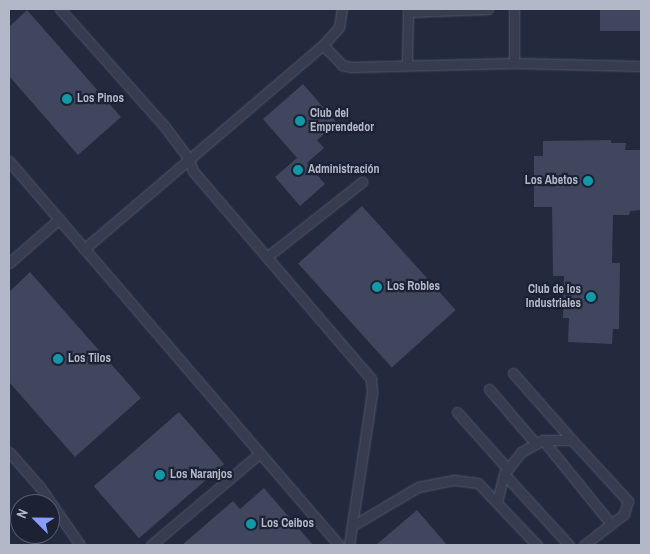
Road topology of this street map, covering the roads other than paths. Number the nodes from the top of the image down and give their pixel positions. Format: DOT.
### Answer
graph roads {
  1 [pos="60,9"];
  2 [pos="342,9"];
  3 [pos="488,9"];
  4 [pos="514,9"];
  5 [pos="408,10"];
  6 [pos="323,45"];
  7 [pos="407,63"];
  8 [pos="514,63"];
  9 [pos="641,66"];
  10 [pos="189,158"];
  11 [pos="9,161"];
  12 [pos="362,182"];
  13 [pos="59,219"];
  14 [pos="84,249"];
  15 [pos="268,256"];
  16 [pos="9,263"];
  17 [pos="513,373"];
  18 [pos="489,389"];
  19 [pos="457,412"];
  20 [pos="572,440"];
  21 [pos="540,442"];
  22 [pos="9,452"];
  23 [pos="259,454"];
  24 [pos="506,471"];
  25 [pos="497,502"];
  26 [pos="611,524"];
  27 [pos="352,526"];
  28 [pos="80,545"];
  29 [pos="151,545"];
  30 [pos="338,545"];
  31 [pos="349,545"];
  32 [pos="537,545"];
  33 [pos="569,545"];
  34 [pos="584,545"];
  1 -- 10 [label="lane"];
  2 -- 6 [label="lane"];
  3 -- 5 [label="lane"];
  4 -- 8 [label="lane"];
  5 -- 7 [label="lane"];
  6 -- 7 [label="lane"];
  6 -- 10 [label="lane"];
  7 -- 8 [label="lane"];
  8 -- 9 [label="lane"];
  10 -- 14 [label="lane"];
  10 -- 15 [label="lane"];
  11 -- 13 [label="lane"];
  12 -- 15 [label="lane"];
  13 -- 14 [label="lane"];
  13 -- 16 [label="lane"];
  14 -- 23 [label="lane"];
  15 -- 27 [label="lane"];
  17 -- 20 [label="lane"];
  18 -- 21 [label="lane"];
  19 -- 24 [label="lane"];
  20 -- 21 [label="lane"];
  20 -- 26 [label="lane"];
  21 -- 24 [label="lane"];
  21 -- 26 [label="lane"];
  22 -- 28 [label="lane"];
  23 -- 29 [label="lane"];
  23 -- 30 [label="lane"];
  24 -- 25 [label="lane"];
  24 -- 33 [label="lane"];
  25 -- 27 [label="lane"];
  25 -- 32 [label="lane"];
  26 -- 34 [label="lane"];
  27 -- 31 [label="lane"];
}
